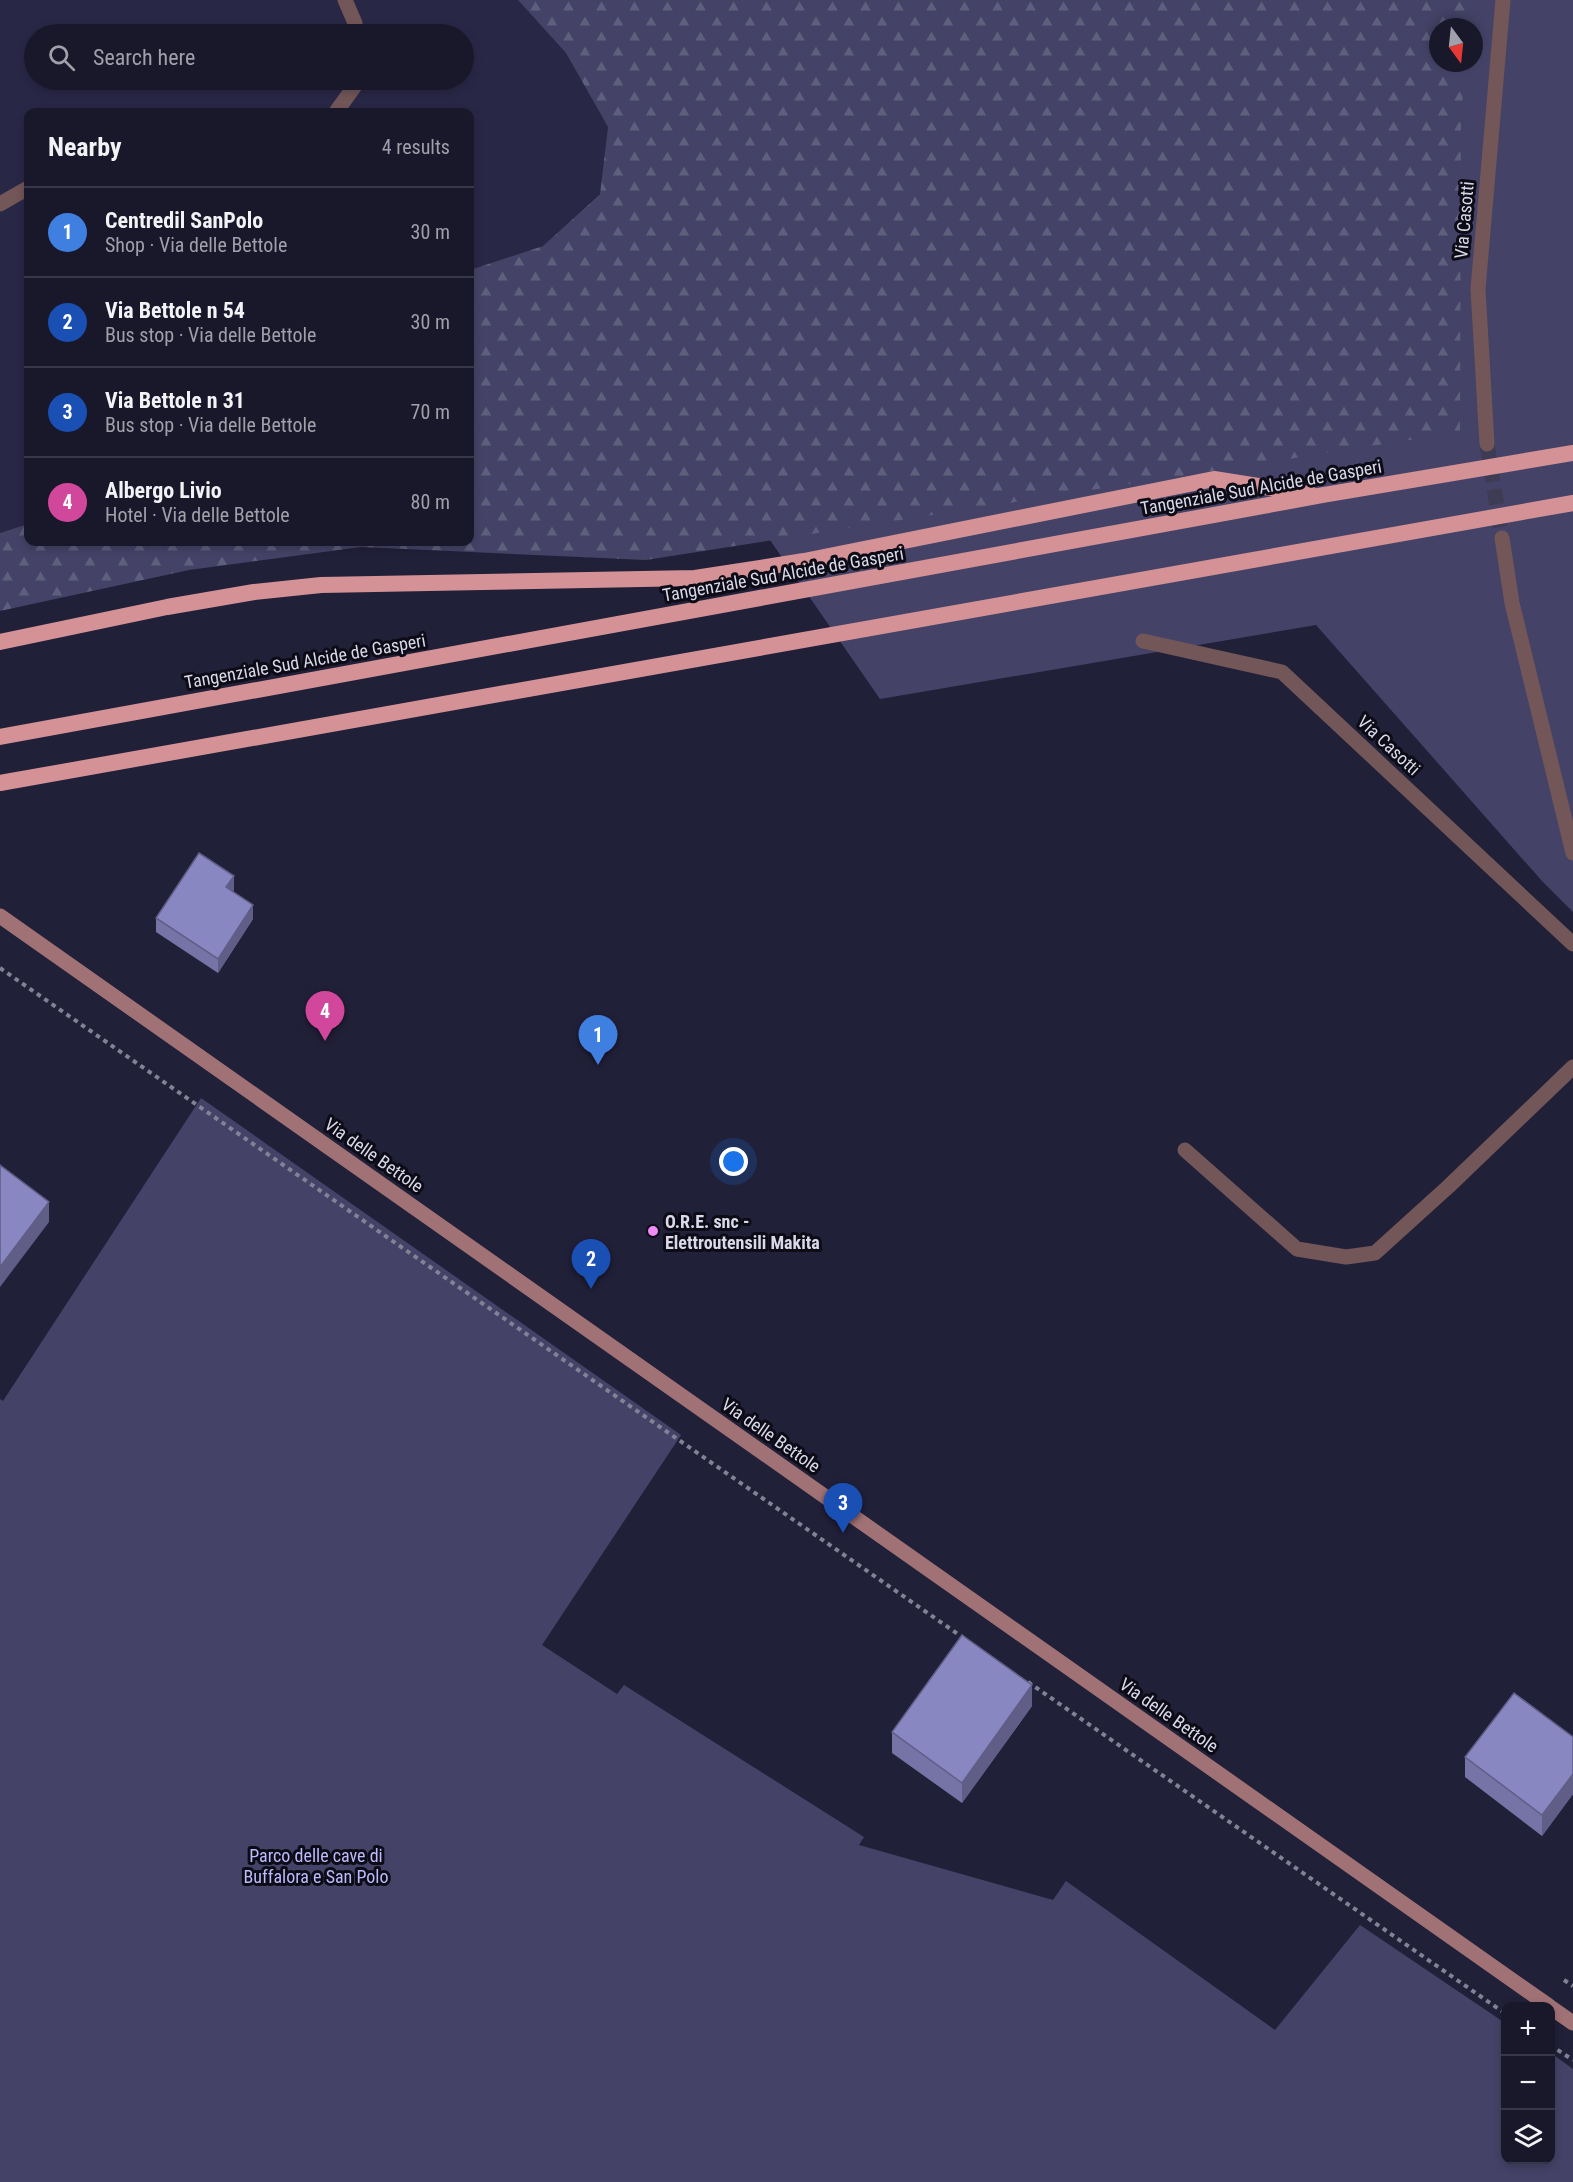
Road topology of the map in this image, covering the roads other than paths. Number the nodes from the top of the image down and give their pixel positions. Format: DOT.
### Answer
graph roads {
  1 [pos="345,0"];
  2 [pos="1503,0"];
  3 [pos="355,24"];
  4 [pos="352,90"];
  5 [pos="339,108"];
  6 [pos="24,190"];
  7 [pos="0,204"];
  8 [pos="1487,444"];
  9 [pos="1573,453"];
  10 [pos="1323,495"];
  11 [pos="1566,504"];
  12 [pos="1502,538"];
  13 [pos="1143,641"];
  14 [pos="0,642"];
  15 [pos="0,736"];
  16 [pos="0,783"];
  17 [pos="1573,853"];
  18 [pos="0,916"];
  19 [pos="1573,944"];
  20 [pos="1573,1067"];
  21 [pos="1185,1150"];
  22 [pos="1543,2002"];
  23 [pos="1555,2010"];
  24 [pos="1573,2023"];
  1 -- 3 [label="street"];
  2 -- 8 [label="street, Via Casotti"];
  4 -- 5 [label="street"];
  6 -- 7 [label="street"];
  9 -- 10 [label="highway, Tangenziale Sud Alcide de Gasperi"];
  10 -- 14 [label="highway"];
  10 -- 15 [label="highway, Tangenziale Sud Alcide de Gasperi"];
  11 -- 16 [label="highway"];
  12 -- 17 [label="street"];
  13 -- 19 [label="street, Via Casotti"];
  18 -- 22 [label="main road, Via delle Bettole"];
  20 -- 21 [label="street"];
  23 -- 24 [label="main road, Via delle Bettole"];
}
